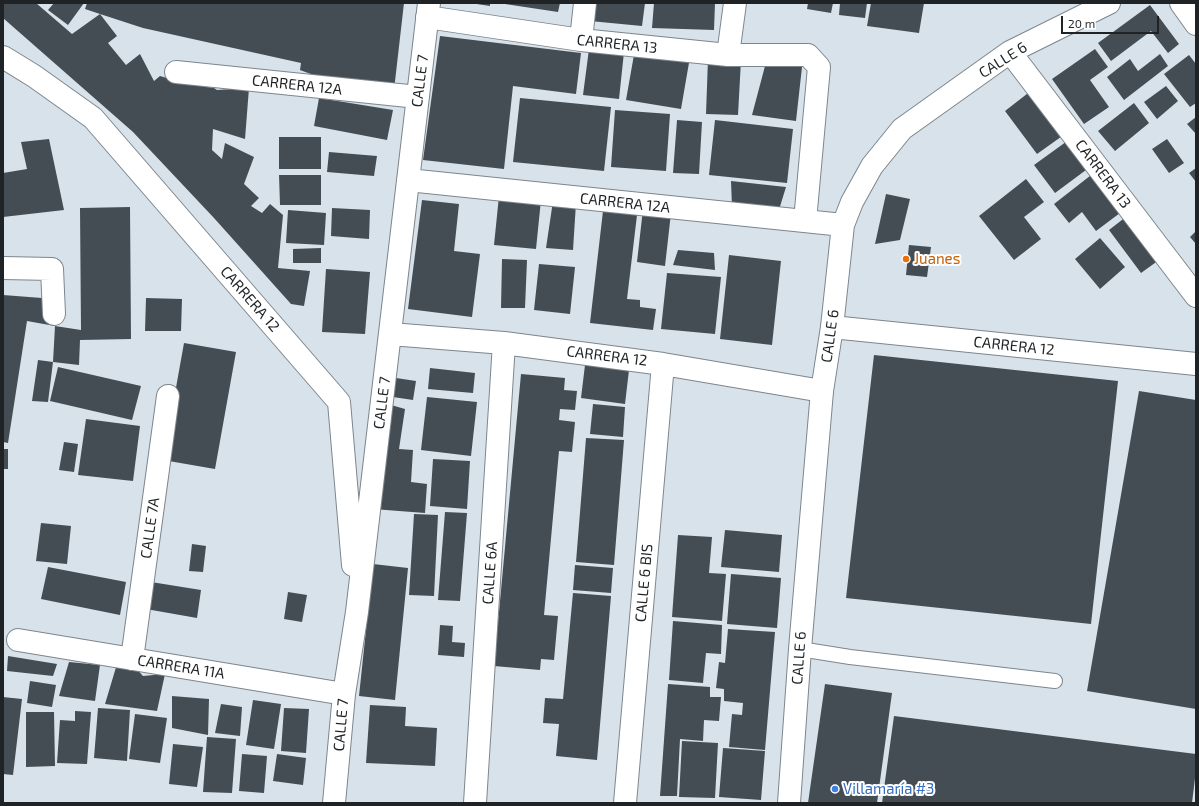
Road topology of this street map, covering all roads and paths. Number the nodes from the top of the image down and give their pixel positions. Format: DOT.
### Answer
graph roads {
  1 [pos="585,3"];
  2 [pos="734,3"];
  3 [pos="1109,3"];
  4 [pos="1181,3"];
  5 [pos="428,10"];
  6 [pos="1196,24"];
  7 [pos="581,40"];
  8 [pos="1010,52"];
  9 [pos="728,55"];
  10 [pos="3,57"];
  11 [pos="176,72"];
  12 [pos="418,97"];
  13 [pos="408,180"];
  14 [pos="805,221"];
  15 [pos="842,225"];
  16 [pos="3,268"];
  17 [pos="1196,296"];
  18 [pos="54,314"];
  19 [pos="832,327"];
  20 [pos="390,334"];
  21 [pos="504,343"];
  22 [pos="663,364"];
  23 [pos="1196,364"];
  24 [pos="822,391"];
  25 [pos="168,396"];
  26 [pos="357,612"];
  27 [pos="18,640"];
  28 [pos="800,649"];
  29 [pos="132,659"];
  30 [pos="1055,681"];
  31 [pos="344,694"];
  32 [pos="334,803"];
  33 [pos="475,803"];
  34 [pos="625,803"];
  35 [pos="789,803"];
  1 -- 7 [label="street"];
  2 -- 9 [label="street"];
  3 -- 8 [label="street, CALLE 6"];
  4 -- 6 [label="street"];
  5 -- 7 [label="street, CARRERA 13"];
  5 -- 12 [label="street, CALLE 7"];
  7 -- 9 [label="street, CARRERA 13"];
  8 -- 15 [label="street, CALLE 6"];
  8 -- 17 [label="street, CARRERA 13"];
  9 -- 14 [label="street, CARRERA 13"];
  10 -- 26 [label="street, CARRERA 12"];
  11 -- 12 [label="street, CARRERA 12A"];
  12 -- 13 [label="street, CALLE 7"];
  13 -- 14 [label="street, CARRERA 12A"];
  13 -- 20 [label="street, CALLE 7"];
  14 -- 15 [label="street, CARRERA 12A"];
  15 -- 19 [label="street, CALLE 6"];
  16 -- 18 [label="street"];
  19 -- 23 [label="street, CARRERA 12"];
  19 -- 24 [label="street, CALLE 6"];
  20 -- 21 [label="street, CARRERA 12"];
  20 -- 26 [label="street, CALLE 7"];
  21 -- 22 [label="street, CARRERA 12"];
  21 -- 33 [label="street, CALLE 6A"];
  22 -- 24 [label="street, CARRERA 12"];
  22 -- 34 [label="street, CALLE 6 BIS"];
  24 -- 28 [label="street, CALLE 6"];
  25 -- 29 [label="street, CALLE 7A"];
  26 -- 31 [label="street, CALLE 7"];
  27 -- 29 [label="street, CARRERA 11A"];
  28 -- 30 [label="lane"];
  28 -- 35 [label="street, CALLE 6"];
  29 -- 31 [label="street, CARRERA 11A"];
  31 -- 32 [label="street, CALLE 7"];
}
